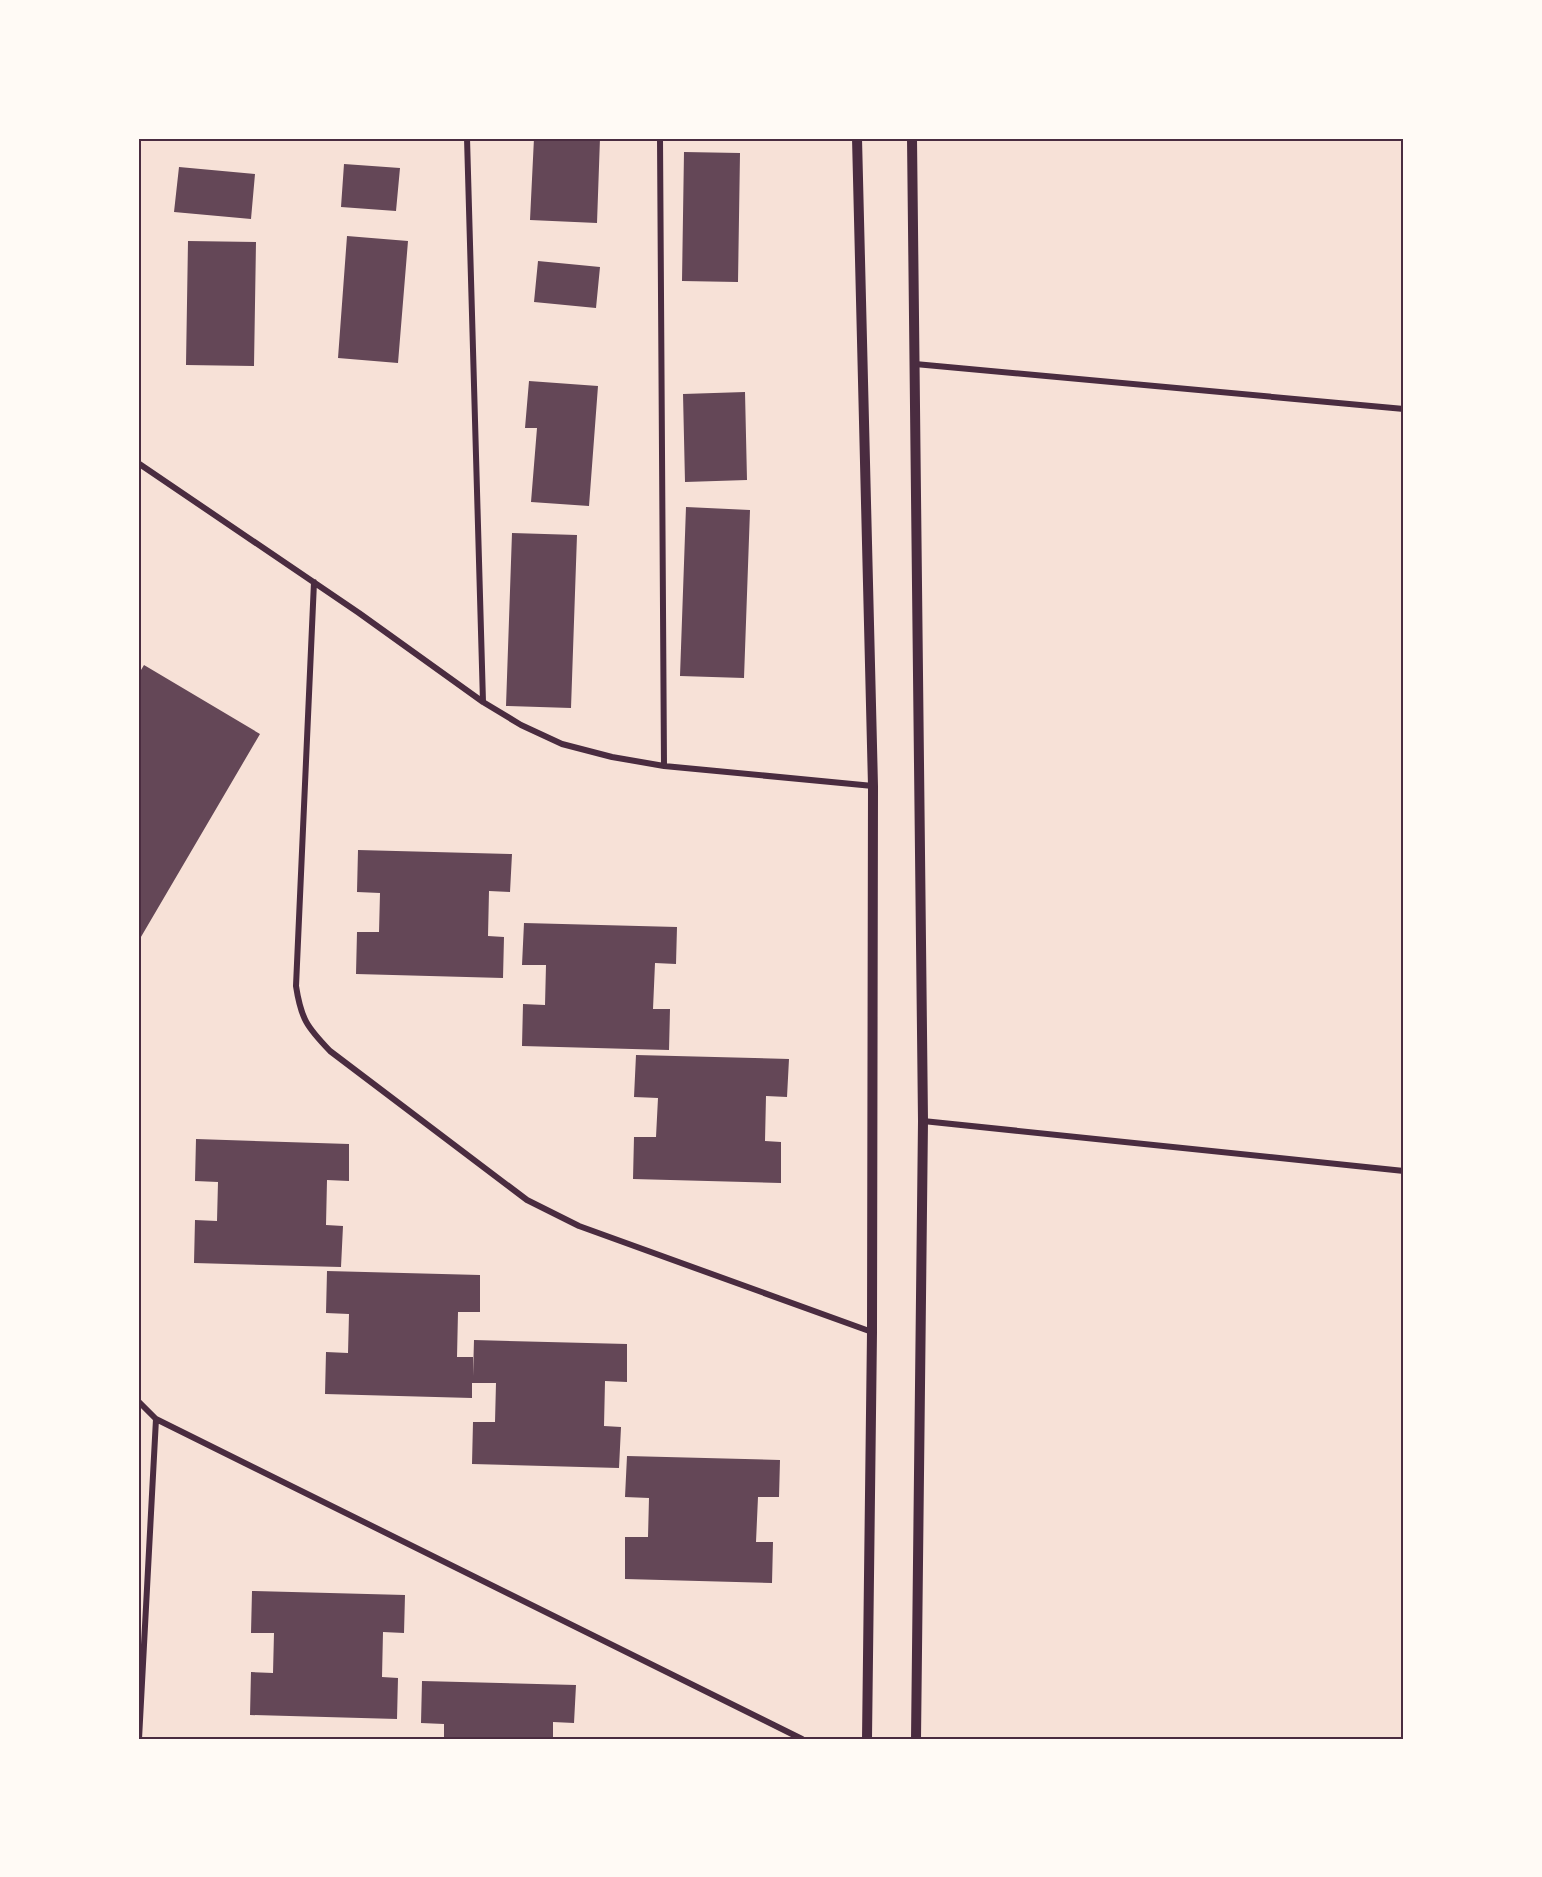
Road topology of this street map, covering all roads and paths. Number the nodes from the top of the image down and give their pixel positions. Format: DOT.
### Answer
graph roads {
  1 [pos="467,138"];
  2 [pos="660,138"];
  3 [pos="858,138"];
  4 [pos="912,138"];
  5 [pos="915,364"];
  6 [pos="1404,409"];
  7 [pos="138,463"];
  8 [pos="314,582"];
  9 [pos="483,702"];
  10 [pos="664,766"];
  11 [pos="873,786"];
  12 [pos="923,1121"];
  13 [pos="1404,1171"];
  14 [pos="872,1332"];
  15 [pos="138,1401"];
  16 [pos="156,1419"];
  17 [pos="139,1739"];
  18 [pos="802,1739"];
  19 [pos="867,1739"];
  20 [pos="916,1739"];
  1 -- 9 [label="street"];
  2 -- 10 [label="street"];
  3 -- 11 [label="street"];
  4 -- 5 [label="street"];
  5 -- 6 [label="street"];
  5 -- 12 [label="street"];
  7 -- 8 [label="street"];
  8 -- 9 [label="street"];
  8 -- 14 [label="street"];
  9 -- 10 [label="street"];
  10 -- 11 [label="street"];
  11 -- 14 [label="street"];
  12 -- 13 [label="street"];
  12 -- 20 [label="street"];
  14 -- 19 [label="street"];
  15 -- 16 [label="street"];
  16 -- 17 [label="street"];
  16 -- 18 [label="street"];
}
